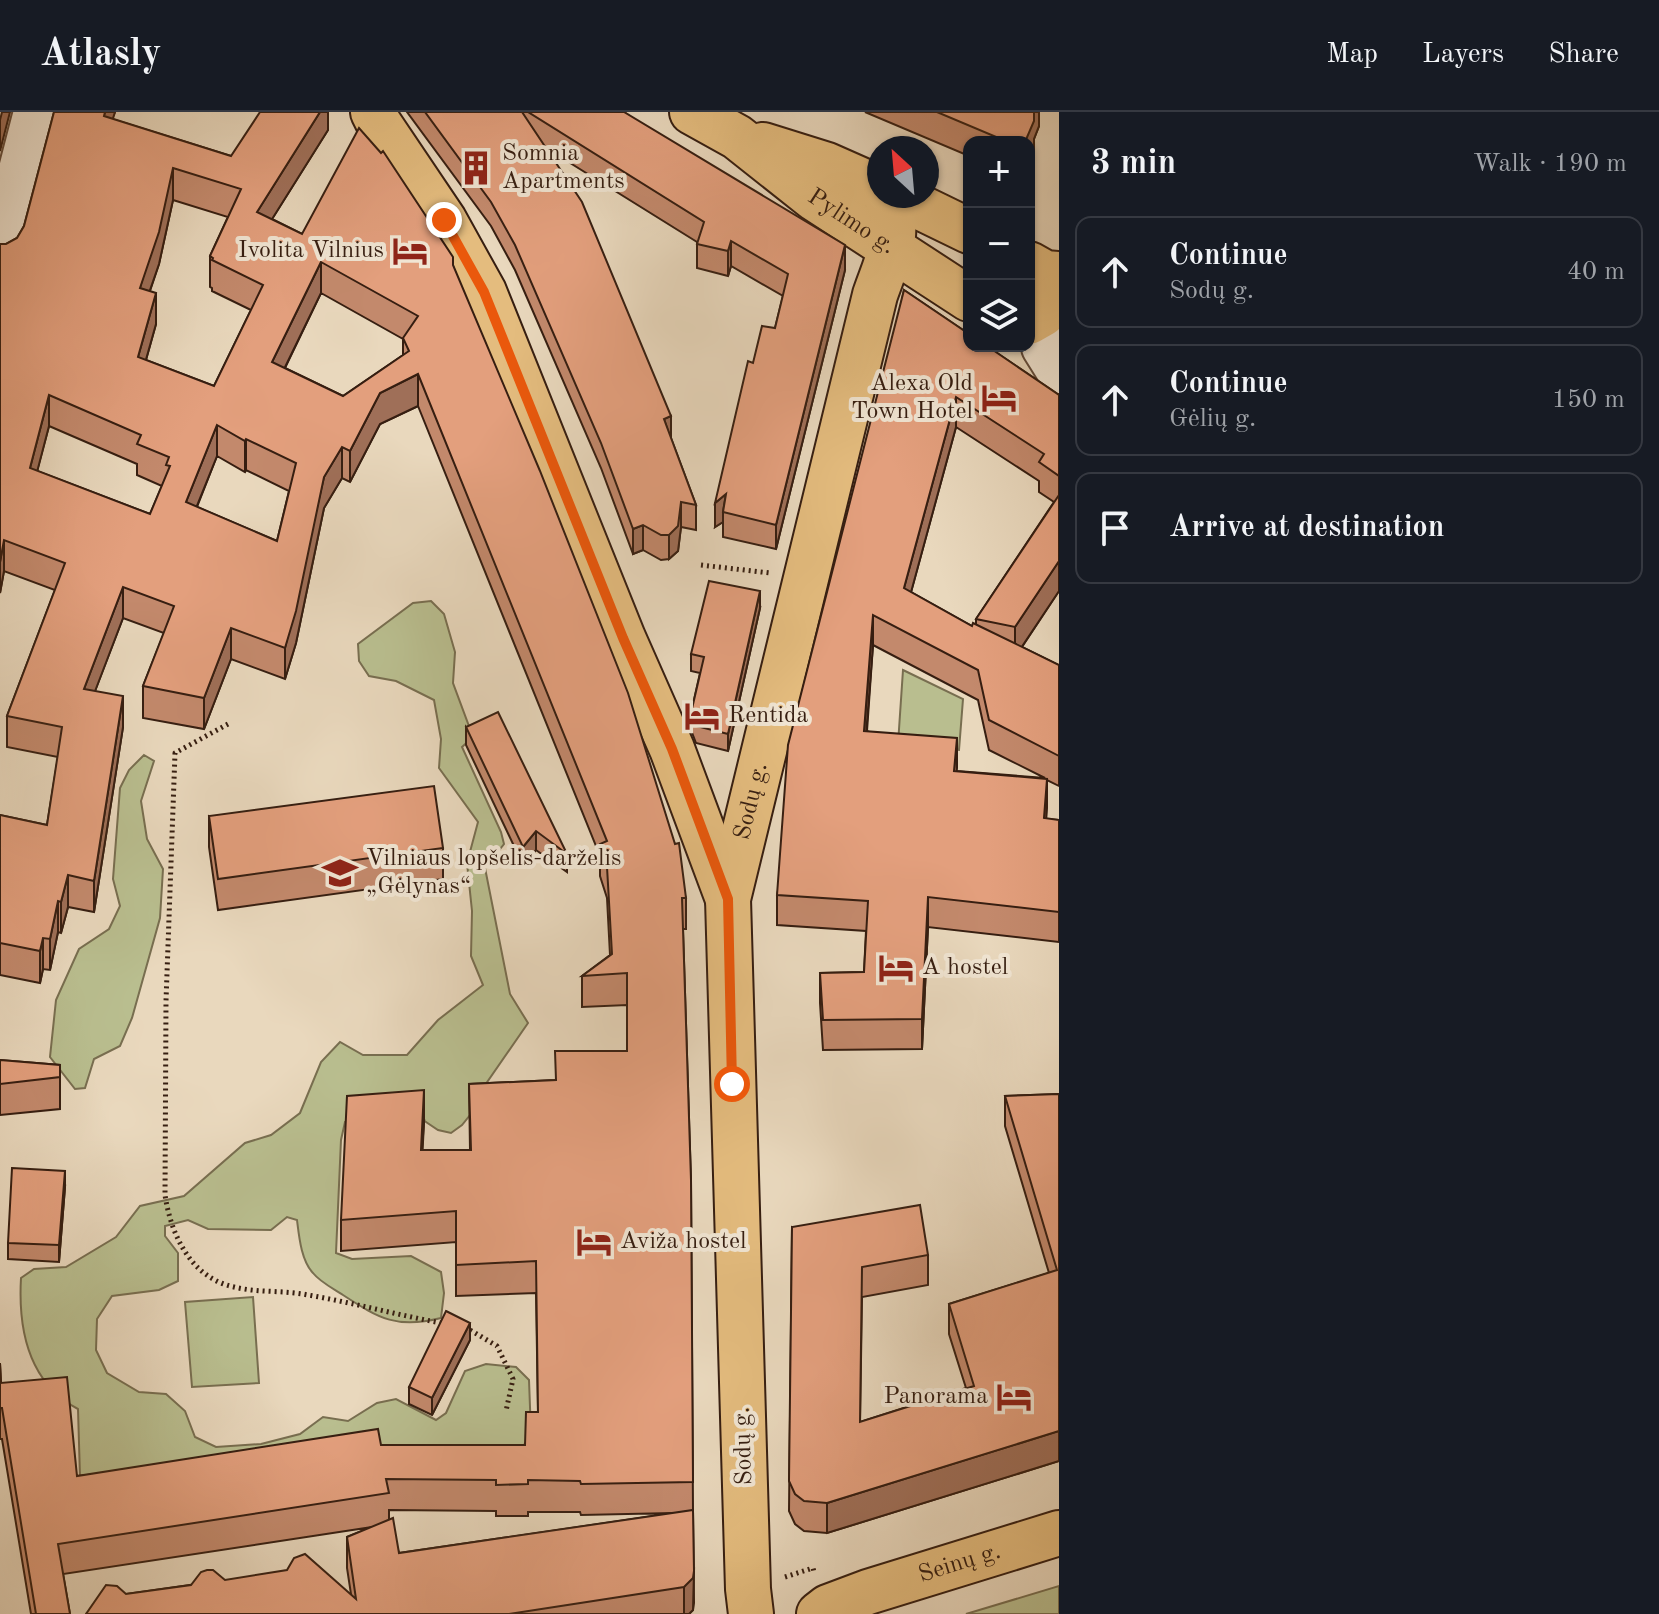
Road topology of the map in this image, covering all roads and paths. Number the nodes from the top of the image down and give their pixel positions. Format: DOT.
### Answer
graph roads {
  1 [pos="36,112"];
  2 [pos="373,112"];
  3 [pos="692,112"];
  4 [pos="737,137"];
  5 [pos="867,183"];
  6 [pos="892,208"];
  7 [pos="922,208"];
  8 [pos="963,228"];
  9 [pos="890,250"];
  10 [pos="0,251"];
  11 [pos="963,295"];
  12 [pos="701,565"];
  13 [pos="806,582"];
  14 [pos="228,724"];
  15 [pos="683,778"];
  16 [pos="758,784"];
  17 [pos="728,899"];
  18 [pos="506,1411"];
  19 [pos="1059,1533"];
  20 [pos="751,1614"];
  21 [pos="819,1614"];
  1 -- 10 [label="street"];
  2 -- 15 [label="main road"];
  3 -- 4 [label="main road, Pylimo g."];
  4 -- 5 [label="main road, Pylimo g."];
  4 -- 9 [label="main road, Pylimo g."];
  6 -- 9 [label="main road, Sodų g."];
  7 -- 8 [label="main road, Pylimo g."];
  9 -- 11 [label="main road, Pylimo g."];
  9 -- 13 [label="main road, Sodų g."];
  12 -- 13 [label="path"];
  13 -- 16 [label="main road, Sodų g."];
  14 -- 18 [label="path"];
  15 -- 16 [label="main road"];
  15 -- 17 [label="main road"];
  16 -- 17 [label="main road, Sodų g."];
  17 -- 20 [label="main road, Sodų g."];
  19 -- 21 [label="main road, Seinų g."];
}
